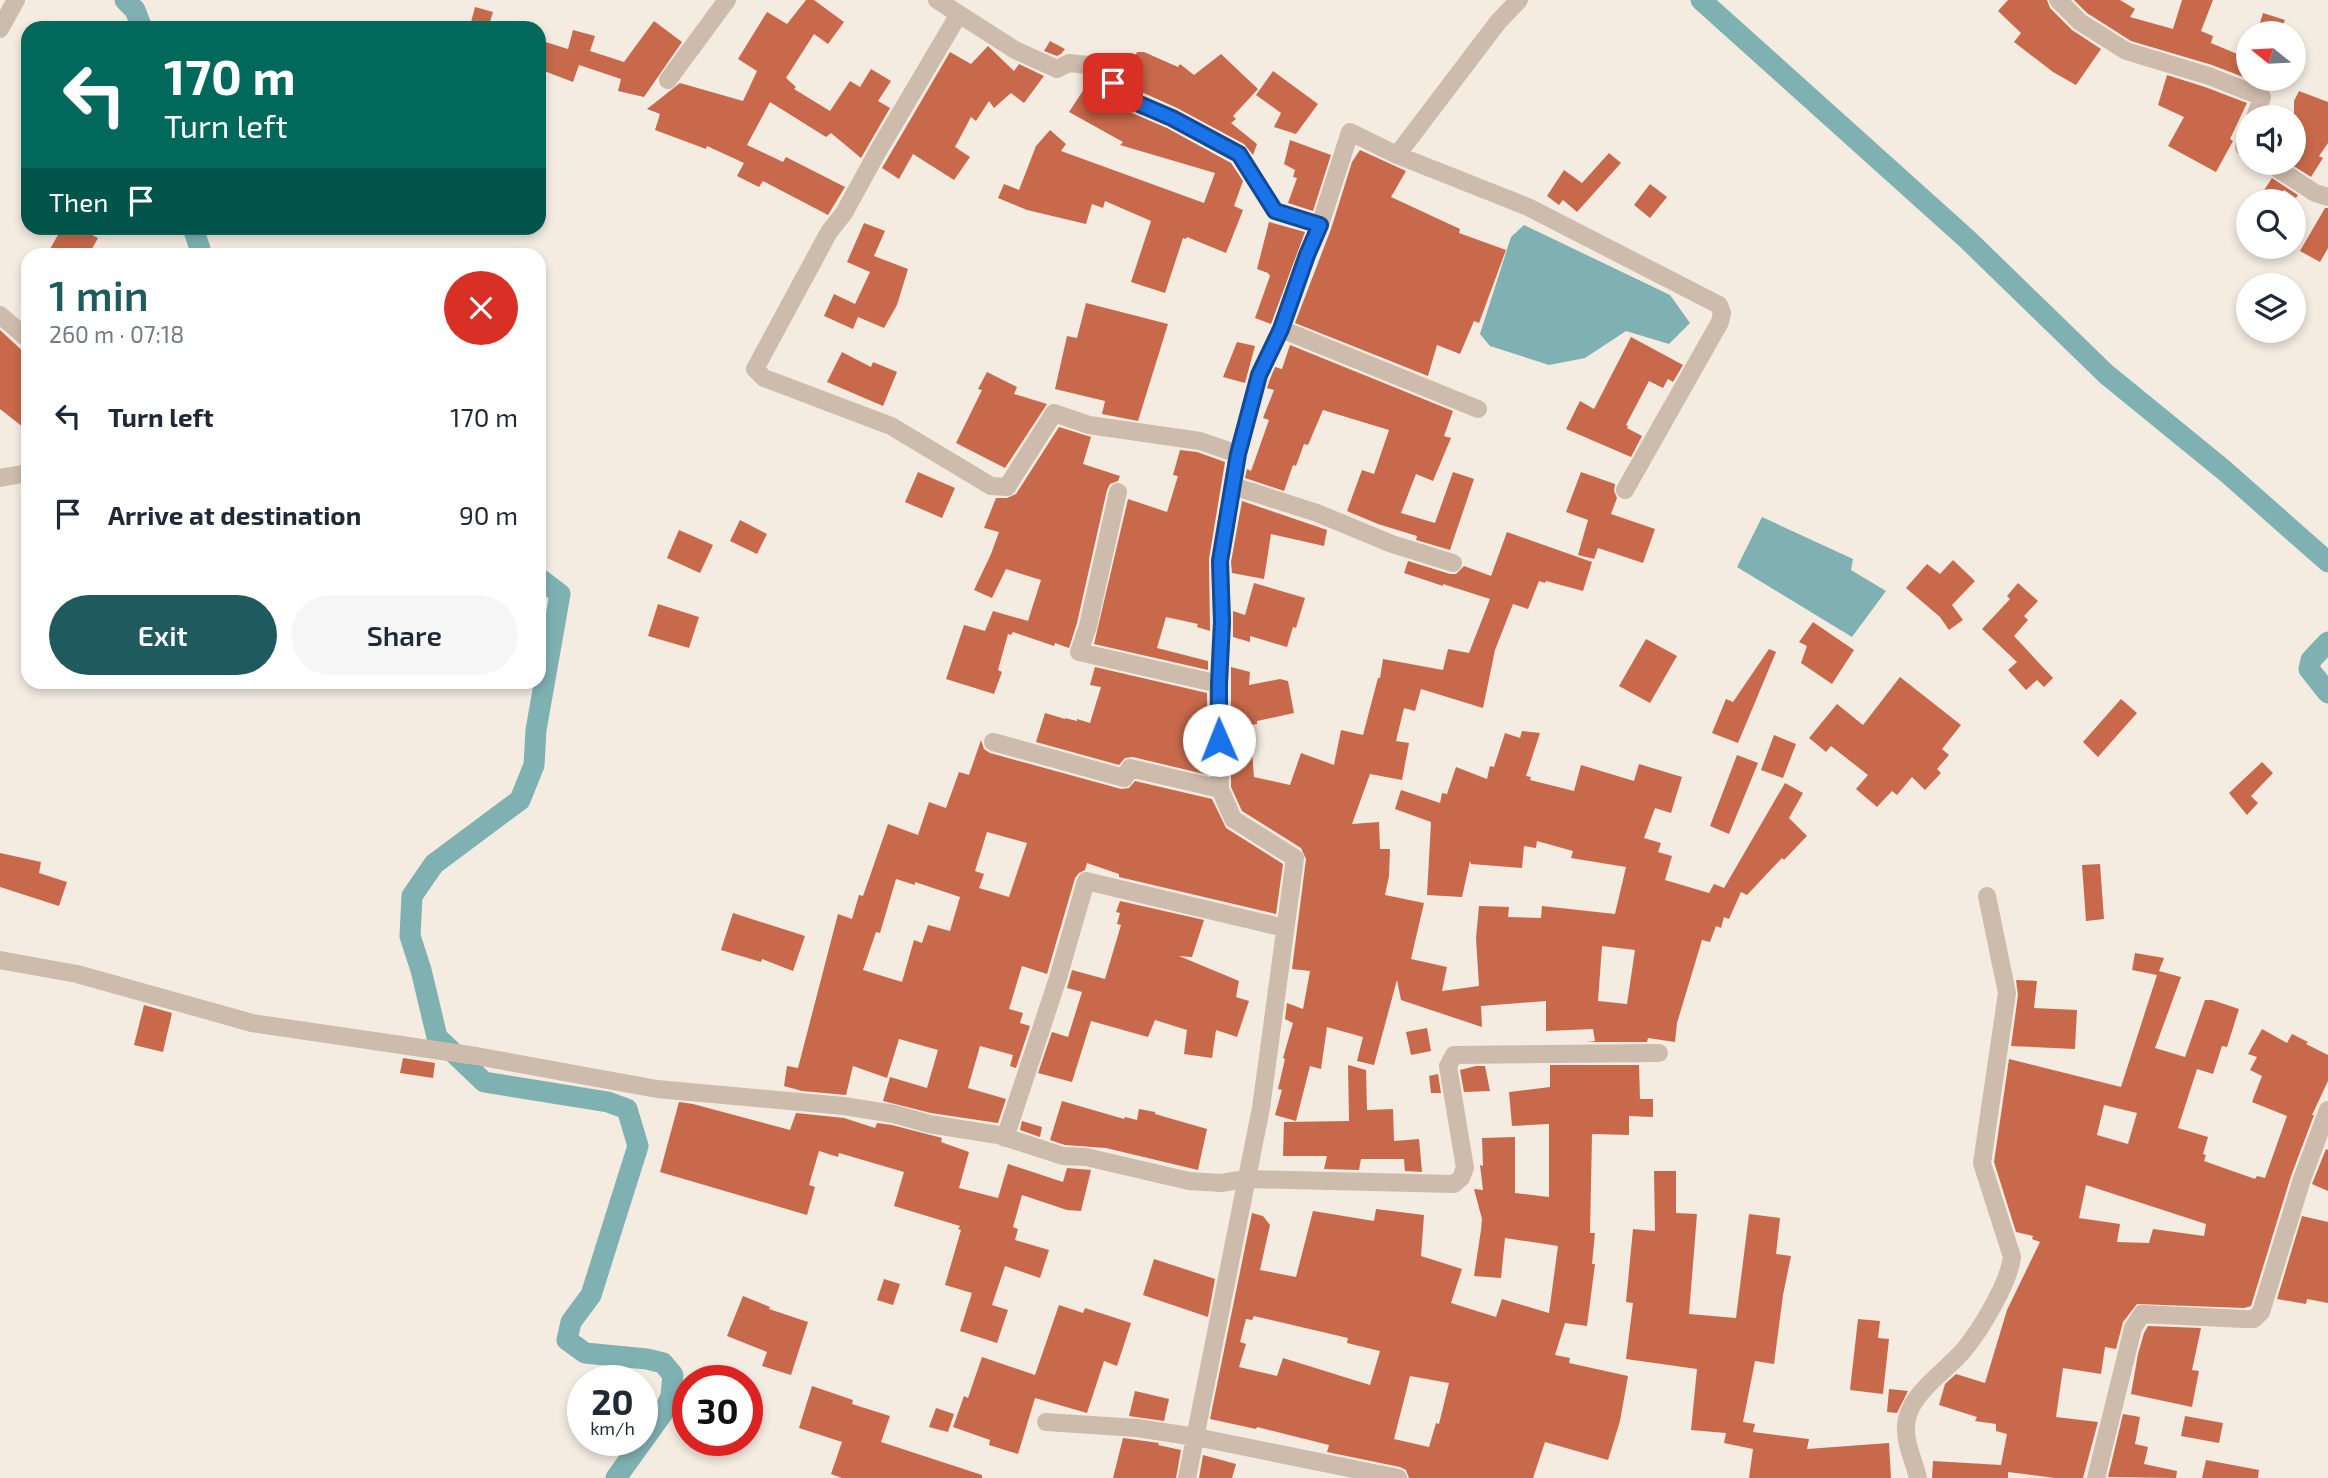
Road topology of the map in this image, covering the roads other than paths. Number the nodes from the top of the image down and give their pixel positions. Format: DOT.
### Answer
graph roads {
  1 [pos="16,0"];
  2 [pos="727,0"];
  3 [pos="937,0"];
  4 [pos="1519,0"];
  5 [pos="2058,0"];
  6 [pos="959,14"];
  7 [pos="0,29"];
  8 [pos="668,79"];
  9 [pos="2259,105"];
  10 [pos="1397,155"];
  11 [pos="2287,175"];
  12 [pos="2328,197"];
  13 [pos="1320,225"];
  14 [pos="0,315"];
  15 [pos="1281,329"];
  16 [pos="21,333"];
  17 [pos="1478,410"];
  18 [pos="1238,454"];
  19 [pos="21,474"];
  20 [pos="0,478"];
  21 [pos="1233,486"];
  22 [pos="1625,490"];
  23 [pos="1118,492"];
  24 [pos="1453,563"];
  25 [pos="1219,684"];
  26 [pos="993,741"];
  27 [pos="1220,789"];
  28 [pos="1987,896"];
  29 [pos="1285,928"];
  30 [pos="0,960"];
  31 [pos="1660,1053"];
  32 [pos="2328,1110"];
  33 [pos="1005,1138"];
  34 [pos="1247,1179"];
  35 [pos="1046,1422"];
  36 [pos="1196,1437"];
  37 [pos="1187,1478"];
  38 [pos="1393,1478"];
  39 [pos="1918,1478"];
  40 [pos="2096,1478"];
  1 -- 7 [label="street"];
  2 -- 8 [label="street"];
  3 -- 6 [label="street"];
  4 -- 10 [label="street"];
  5 -- 9 [label="street"];
  6 -- 13 [label="street"];
  6 -- 18 [label="street"];
  10 -- 13 [label="street"];
  10 -- 22 [label="street"];
  11 -- 12 [label="street"];
  13 -- 15 [label="street"];
  14 -- 16 [label="street"];
  15 -- 17 [label="street"];
  15 -- 18 [label="street"];
  18 -- 21 [label="street"];
  19 -- 20 [label="street"];
  21 -- 24 [label="street"];
  21 -- 25 [label="street"];
  23 -- 25 [label="street"];
  25 -- 27 [label="street"];
  26 -- 27 [label="street"];
  27 -- 29 [label="street"];
  28 -- 39 [label="street"];
  29 -- 33 [label="street"];
  29 -- 34 [label="street"];
  30 -- 33 [label="street"];
  31 -- 34 [label="street"];
  32 -- 40 [label="street"];
  33 -- 34 [label="street"];
  34 -- 36 [label="street"];
  35 -- 36 [label="street"];
  36 -- 37 [label="street"];
  36 -- 38 [label="street"];
}
